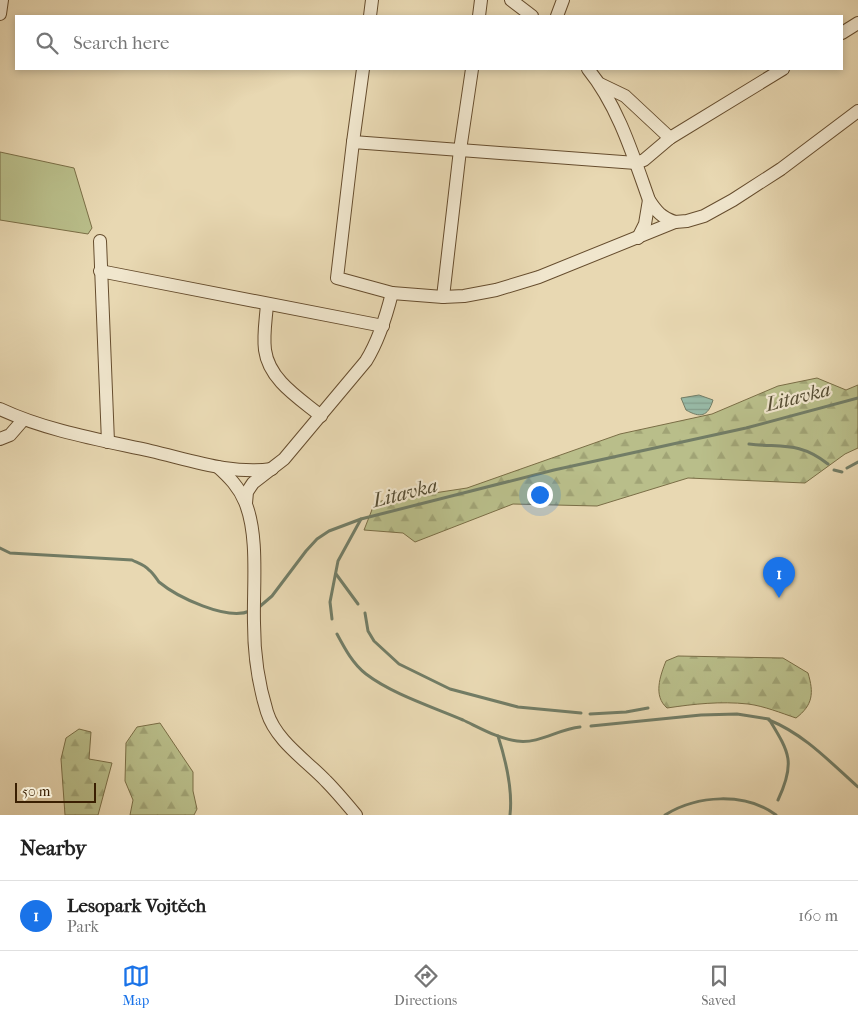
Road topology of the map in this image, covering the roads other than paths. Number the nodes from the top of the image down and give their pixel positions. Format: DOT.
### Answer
graph roads {
  1 [pos="2,0"];
  2 [pos="372,0"];
  3 [pos="481,0"];
  4 [pos="511,0"];
  5 [pos="563,0"];
  6 [pos="0,14"];
  7 [pos="370,15"];
  8 [pos="479,15"];
  9 [pos="531,15"];
  10 [pos="556,15"];
  11 [pos="858,23"];
  12 [pos="843,31"];
  13 [pos="363,70"];
  14 [pos="472,70"];
  15 [pos="589,70"];
  16 [pos="781,70"];
  17 [pos="600,84"];
  18 [pos="858,111"];
  19 [pos="670,138"];
  20 [pos="353,142"];
  21 [pos="460,150"];
  22 [pos="636,163"];
  23 [pos="649,200"];
  24 [pos="675,222"];
  25 [pos="638,238"];
  26 [pos="100,241"];
  27 [pos="100,272"];
  28 [pos="392,293"];
  29 [pos="443,297"];
  30 [pos="267,304"];
  31 [pos="383,326"];
  32 [pos="0,409"];
  33 [pos="321,416"];
  34 [pos="23,420"];
  35 [pos="0,439"];
  36 [pos="108,442"];
  37 [pos="218,467"];
  38 [pos="273,468"];
  39 [pos="246,503"];
  40 [pos="356,815"];
  1 -- 6 [label="street"];
  2 -- 7 [label="street"];
  3 -- 8 [label="street"];
  4 -- 9 [label="street"];
  5 -- 10 [label="street"];
  11 -- 12 [label="street"];
  13 -- 20 [label="street"];
  14 -- 21 [label="street"];
  15 -- 17 [label="street"];
  16 -- 19 [label="street"];
  17 -- 19 [label="street"];
  17 -- 22 [label="street"];
  18 -- 24 [label="street"];
  19 -- 22 [label="street"];
  20 -- 21 [label="street"];
  20 -- 28 [label="street"];
  21 -- 22 [label="street"];
  21 -- 29 [label="street"];
  22 -- 23 [label="street"];
  23 -- 24 [label="street"];
  23 -- 25 [label="street"];
  24 -- 25 [label="street"];
  25 -- 29 [label="street"];
  26 -- 27 [label="street"];
  27 -- 30 [label="street"];
  27 -- 36 [label="street"];
  28 -- 29 [label="street"];
  28 -- 31 [label="street"];
  30 -- 31 [label="street"];
  30 -- 33 [label="street"];
  31 -- 33 [label="street"];
  32 -- 34 [label="street"];
  33 -- 38 [label="street"];
  34 -- 35 [label="street"];
  34 -- 36 [label="street"];
  36 -- 37 [label="street"];
  37 -- 38 [label="street"];
  37 -- 39 [label="street"];
  38 -- 39 [label="street"];
  39 -- 40 [label="street"];
}
